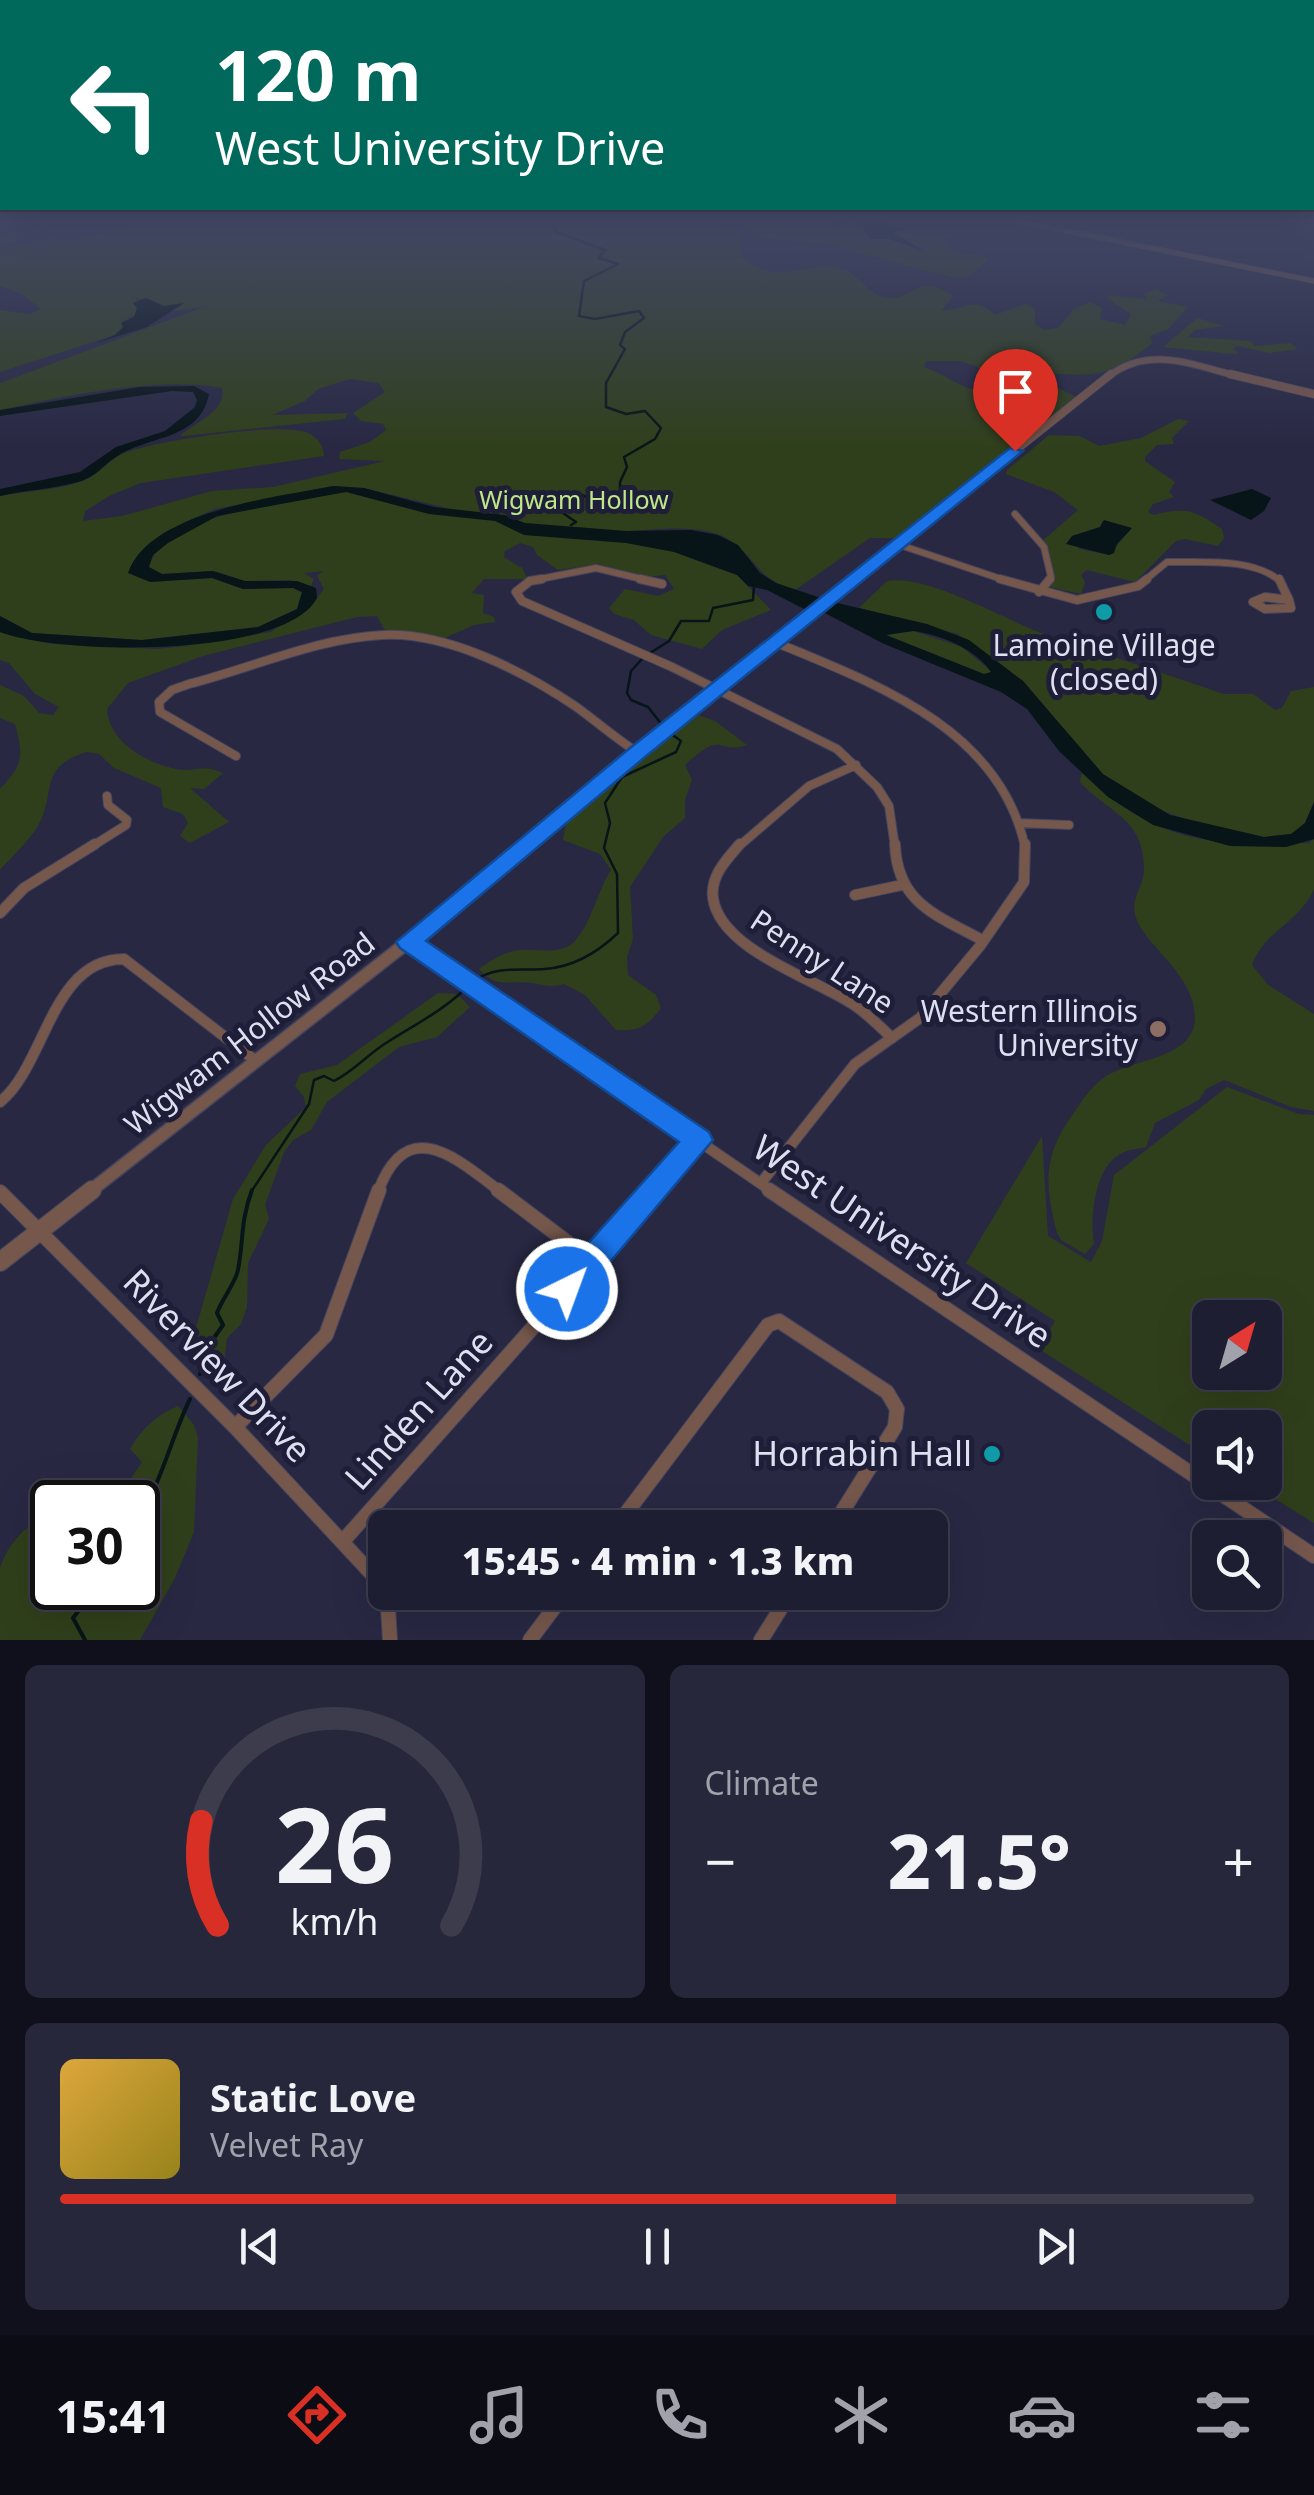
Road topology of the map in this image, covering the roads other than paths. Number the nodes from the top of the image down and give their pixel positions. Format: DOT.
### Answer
graph roads {
  1 [pos="1314,394"];
  2 [pos="1015,514"];
  3 [pos="900,545"];
  4 [pos="662,584"];
  5 [pos="1039,592"];
  6 [pos="1289,600"];
  7 [pos="777,644"];
  8 [pos="716,691"];
  9 [pos="637,752"];
  10 [pos="236,756"];
  11 [pos="856,765"];
  12 [pos="108,796"];
  13 [pos="1019,822"];
  14 [pos="1069,825"];
  15 [pos="902,885"];
  16 [pos="854,895"];
  17 [pos="0,913"];
  18 [pos="982,940"];
  19 [pos="408,942"];
  20 [pos="892,1038"];
  21 [pos="256,1060"];
  22 [pos="0,1102"];
  23 [pos="698,1140"];
  24 [pos="761,1183"];
  25 [pos="0,1192"];
  26 [pos="41,1228"];
  27 [pos="592,1261"];
  28 [pos="0,1262"];
  29 [pos="235,1428"];
  30 [pos="629,1510"];
  31 [pos="843,1510"];
  32 [pos="344,1540"];
  33 [pos="1314,1556"];
  34 [pos="368,1569"];
  35 [pos="388,1610"];
  36 [pos="552,1610"];
  37 [pos="780,1610"];
  38 [pos="390,1640"];
  39 [pos="530,1640"];
  40 [pos="761,1640"];
  1 -- 3 [label="street, Wigwam Hollow Road"];
  2 -- 5 [label="street"];
  3 -- 5 [label="street"];
  3 -- 7 [label="street, Wigwam Hollow Road"];
  4 -- 8 [label="street"];
  5 -- 6 [label="street"];
  7 -- 8 [label="street, Wigwam Hollow Road"];
  7 -- 13 [label="street"];
  8 -- 9 [label="street, Wigwam Hollow Road"];
  8 -- 11 [label="street"];
  9 -- 10 [label="street"];
  9 -- 19 [label="street, Wigwam Hollow Road"];
  11 -- 15 [label="street"];
  11 -- 20 [label="street, Penny Lane"];
  12 -- 17 [label="street"];
  13 -- 14 [label="street"];
  13 -- 18 [label="street"];
  15 -- 16 [label="street"];
  15 -- 18 [label="street"];
  18 -- 20 [label="street"];
  19 -- 21 [label="street, Wigwam Hollow Road"];
  19 -- 23 [label="street, West University Drive"];
  20 -- 24 [label="street"];
  21 -- 22 [label="street"];
  21 -- 26 [label="street, Wigwam Hollow Road"];
  23 -- 24 [label="street, West University Drive"];
  23 -- 27 [label="street, Linden Lane"];
  24 -- 33 [label="street, West University Drive"];
  25 -- 26 [label="street, Riverview Drive"];
  26 -- 28 [label="street, Wigwam Hollow Road"];
  26 -- 29 [label="street, Riverview Drive"];
  27 -- 29 [label="street"];
  27 -- 32 [label="street, Linden Lane"];
  29 -- 32 [label="street, Riverview Drive"];
  30 -- 31 [label="street"];
  32 -- 34 [label="street, Riverview Drive"];
  35 -- 38 [label="street, Riverview Drive"];
  36 -- 39 [label="street"];
  37 -- 40 [label="street"];
}
